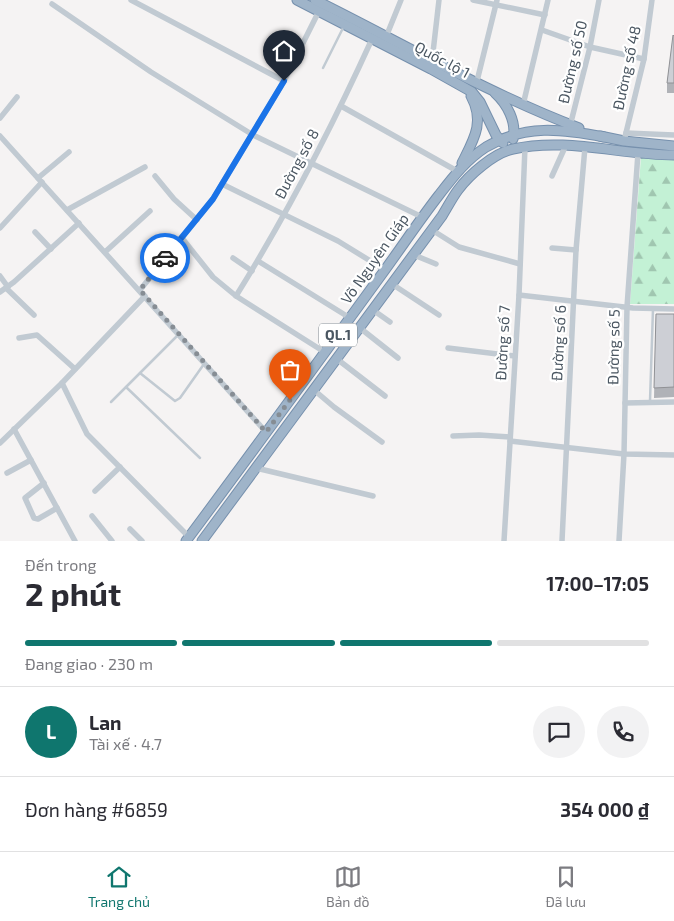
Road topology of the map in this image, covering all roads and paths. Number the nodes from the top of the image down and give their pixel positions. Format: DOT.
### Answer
graph roads {
  1 [pos="131,0"];
  2 [pos="297,0"];
  3 [pos="401,0"];
  4 [pos="439,0"];
  5 [pos="473,0"];
  6 [pos="548,0"];
  7 [pos="599,0"];
  8 [pos="652,0"];
  9 [pos="496,2"];
  10 [pos="318,3"];
  11 [pos="52,4"];
  12 [pos="545,15"];
  13 [pos="345,25"];
  14 [pos="542,30"];
  15 [pos="386,37"];
  16 [pos="372,39"];
  17 [pos="590,47"];
  18 [pos="644,59"];
  19 [pos="432,60"];
  20 [pos="323,68"];
  21 [pos="284,81"];
  22 [pos="477,82"];
  23 [pos="491,88"];
  24 [pos="468,89"];
  25 [pos="17,97"];
  26 [pos="523,105"];
  27 [pos="341,106"];
  28 [pos="0,118"];
  29 [pos="570,127"];
  30 [pos="253,135"];
  31 [pos="514,135"];
  32 [pos="0,136"];
  33 [pos="673,136"];
  34 [pos="625,137"];
  35 [pos="499,140"];
  36 [pos="566,145"];
  37 [pos="526,147"];
  38 [pos="585,147"];
  39 [pos="511,149"];
  40 [pos="673,149"];
  41 [pos="69,152"];
  42 [pos="638,153"];
  43 [pos="311,164"];
  44 [pos="145,167"];
  45 [pos="458,170"];
  46 [pos="155,176"];
  47 [pos="552,176"];
  48 [pos="40,180"];
  49 [pos="222,184"];
  50 [pos="67,210"];
  51 [pos="150,211"];
  52 [pos="284,216"];
  53 [pos="422,217"];
  54 [pos="197,220"];
  55 [pos="79,223"];
  56 [pos="0,228"];
  57 [pos="432,230"];
  58 [pos="35,232"];
  59 [pos="182,238"];
  60 [pos="552,248"];
  61 [pos="51,249"];
  62 [pos="576,250"];
  63 [pos="105,252"];
  64 [pos="414,255"];
  65 [pos="233,258"];
  66 [pos="258,261"];
  67 [pos="436,264"];
  68 [pos="520,264"];
  69 [pos="385,270"];
  70 [pos="252,271"];
  71 [pos="0,276"];
  72 [pos="392,284"];
  73 [pos="7,287"];
  74 [pos="140,290"];
  75 [pos="0,292"];
  76 [pos="519,295"];
  77 [pos="145,296"];
  78 [pos="236,296"];
  79 [pos="574,300"];
  80 [pos="627,307"];
  81 [pos="653,308"];
  82 [pos="674,309"];
  83 [pos="373,310"];
  84 [pos="34,315"];
  85 [pos="439,315"];
  86 [pos="350,318"];
  87 [pos="390,322"];
  88 [pos="360,328"];
  89 [pos="179,334"];
  90 [pos="19,338"];
  91 [pos="448,348"];
  92 [pos="326,353"];
  93 [pos="515,356"];
  94 [pos="398,358"];
  95 [pos="337,359"];
  96 [pos="205,363"];
  97 [pos="75,370"];
  98 [pos="140,373"];
  99 [pos="62,383"];
  100 [pos="126,387"];
  101 [pos="314,390"];
  102 [pos="385,396"];
  103 [pos="111,402"];
  104 [pos="650,402"];
  105 [pos="674,402"];
  106 [pos="625,403"];
  107 [pos="14,429"];
  108 [pos="266,432"];
  109 [pos="454,436"];
  110 [pos="510,439"];
  111 [pos="382,442"];
  112 [pos="0,443"];
  113 [pos="566,448"];
  114 [pos="624,454"];
  115 [pos="674,455"];
  116 [pos="200,458"];
  117 [pos="31,460"];
  118 [pos="120,467"];
  119 [pos="256,468"];
  120 [pos="7,473"];
  121 [pos="44,483"];
  122 [pos="95,491"];
  123 [pos="373,496"];
  124 [pos="57,508"];
  125 [pos="92,516"];
  126 [pos="130,529"];
  127 [pos="188,539"];
  128 [pos="75,541"];
  129 [pos="112,541"];
  130 [pos="142,541"];
  131 [pos="202,541"];
  132 [pos="504,541"];
  133 [pos="562,541"];
  134 [pos="619,541"];
  1 -- 21 [label="street"];
  2 -- 10 [label="highway, Quốc lộ 1 / QL.1"];
  3 -- 15 [label="street"];
  4 -- 19 [label="street"];
  5 -- 9 [label="street"];
  6 -- 12 [label="street"];
  7 -- 17 [label="street, Đường số 50"];
  8 -- 18 [label="street, Đường số 48"];
  9 -- 12 [label="street"];
  9 -- 22 [label="street"];
  10 -- 13 [label="highway, Quốc lộ 1 / QL.1"];
  10 -- 15 [label="highway, Quốc lộ 1 / QL.1"];
  10 -- 21 [label="street"];
  11 -- 30 [label="street"];
  12 -- 14 [label="street"];
  13 -- 16 [label="highway, Quốc lộ 1 / QL.1"];
  13 -- 20 [label="lane"];
  14 -- 17 [label="street"];
  14 -- 26 [label="street"];
  15 -- 19 [label="highway, Quốc lộ 1 / QL.1"];
  16 -- 24 [label="highway, Quốc lộ 1 / QL.1"];
  16 -- 27 [label="street, Đường số 8"];
  17 -- 18 [label="street"];
  17 -- 29 [label="street, Đường số 50"];
  18 -- 34 [label="street, Đường số 48"];
  19 -- 22 [label="highway, Quốc lộ 1 / QL.1"];
  21 -- 30 [label="street"];
  22 -- 23 [label="highway, Quốc lộ 1 / QL.1"];
  23 -- 26 [label="highway, Quốc lộ 1 / QL.1"];
  23 -- 31 [label="highway"];
  24 -- 35 [label="highway, Quốc lộ 1 / QL.1"];
  24 -- 45 [label="highway"];
  25 -- 28 [label="street"];
  26 -- 29 [label="highway, Quốc lộ 1 / QL.1"];
  27 -- 43 [label="street, Đường số 8"];
  27 -- 45 [label="street"];
  29 -- 31 [label="highway, Võ Nguyên Giáp / QL.1"];
  29 -- 34 [label="highway, Quốc lộ 1 / QL.1"];
  30 -- 43 [label="street"];
  30 -- 49 [label="street"];
  31 -- 35 [label="highway, Võ Nguyên Giáp / QL.1"];
  31 -- 39 [label="highway"];
  32 -- 48 [label="street"];
  33 -- 34 [label="street"];
  33 -- 40 [label="street"];
  34 -- 40 [label="highway, Quốc lộ 1 / QL.1"];
  35 -- 39 [label="highway, Quốc lộ 1 / QL.1"];
  35 -- 45 [label="highway, Võ Nguyên Giáp / QL.1"];
  36 -- 37 [label="highway, QL.1"];
  36 -- 38 [label="highway, QL.1"];
  36 -- 47 [label="street"];
  37 -- 39 [label="highway, QL.1"];
  37 -- 68 [label="street, Đường số 7"];
  38 -- 42 [label="highway, QL.1"];
  38 -- 62 [label="street, Đường số 6"];
  39 -- 57 [label="highway, Võ Nguyên Giáp / QL.1"];
  40 -- 42 [label="highway, QL.1"];
  41 -- 48 [label="street"];
  42 -- 80 [label="street, Đường số 5"];
  43 -- 52 [label="street, Đường số 8"];
  43 -- 53 [label="street"];
  44 -- 50 [label="street"];
  45 -- 53 [label="highway, Võ Nguyên Giáp / QL.1"];
  46 -- 54 [label="street"];
  48 -- 50 [label="street"];
  48 -- 56 [label="street"];
  49 -- 52 [label="street"];
  49 -- 54 [label="street"];
  50 -- 55 [label="street"];
  51 -- 63 [label="street"];
  52 -- 66 [label="street, Đường số 8"];
  52 -- 69 [label="street"];
  53 -- 69 [label="highway, Võ Nguyên Giáp / QL.1"];
  54 -- 59 [label="street"];
  55 -- 61 [label="street"];
  55 -- 63 [label="street"];
  57 -- 64 [label="highway, Võ Nguyên Giáp / QL.1"];
  57 -- 68 [label="street"];
  58 -- 61 [label="street"];
  59 -- 74 [label="street"];
  59 -- 78 [label="street"];
  60 -- 62 [label="street"];
  61 -- 73 [label="street"];
  62 -- 79 [label="street, Đường số 6"];
  63 -- 74 [label="street"];
  64 -- 67 [label="street"];
  64 -- 72 [label="highway, Võ Nguyên Giáp / QL.1"];
  65 -- 70 [label="street"];
  66 -- 70 [label="street, Đường số 8"];
  66 -- 86 [label="street"];
  68 -- 76 [label="street, Đường số 7"];
  69 -- 86 [label="highway, Võ Nguyên Giáp / QL.1"];
  70 -- 78 [label="street, Đường số 8"];
  71 -- 73 [label="street"];
  72 -- 83 [label="highway, Võ Nguyên Giáp / QL.1"];
  72 -- 85 [label="street"];
  73 -- 75 [label="street"];
  73 -- 84 [label="street"];
  74 -- 77 [label="street"];
  76 -- 79 [label="street"];
  76 -- 93 [label="street, Đường số 7"];
  77 -- 89 [label="street"];
  77 -- 97 [label="street"];
  78 -- 92 [label="street"];
  79 -- 80 [label="street"];
  79 -- 113 [label="street, Đường số 6"];
  80 -- 81 [label="street"];
  80 -- 106 [label="street, Đường số 5"];
  81 -- 82 [label="street"];
  81 -- 104 [label="lane"];
  83 -- 87 [label="street"];
  83 -- 88 [label="highway, Võ Nguyên Giáp / QL.1"];
  86 -- 92 [label="highway, Võ Nguyên Giáp / QL.1"];
  88 -- 94 [label="street"];
  88 -- 95 [label="highway, Võ Nguyên Giáp / QL.1"];
  89 -- 96 [label="street"];
  89 -- 98 [label="lane"];
  90 -- 97 [label="street"];
  91 -- 93 [label="street"];
  92 -- 108 [label="highway, Võ Nguyên Giáp / QL.1"];
  93 -- 110 [label="street, Đường số 7"];
  95 -- 101 [label="highway, Võ Nguyên Giáp / QL.1"];
  95 -- 102 [label="street"];
  96 -- 98 [label="lane"];
  96 -- 108 [label="street"];
  97 -- 99 [label="street"];
  98 -- 100 [label="lane"];
  99 -- 107 [label="street"];
  99 -- 118 [label="street"];
  100 -- 103 [label="lane"];
  100 -- 116 [label="lane"];
  101 -- 111 [label="street"];
  101 -- 119 [label="highway, Võ Nguyên Giáp / QL.1"];
  104 -- 105 [label="street"];
  104 -- 106 [label="street"];
  106 -- 114 [label="street, Đường số 5"];
  107 -- 112 [label="street"];
  107 -- 117 [label="street"];
  108 -- 127 [label="highway, Võ Nguyên Giáp / QL.1"];
  109 -- 110 [label="street"];
  110 -- 113 [label="street"];
  110 -- 132 [label="street, Đường số 7"];
  113 -- 114 [label="street"];
  113 -- 133 [label="street, Đường số 6"];
  114 -- 115 [label="street"];
  114 -- 134 [label="street, Đường số 5"];
  117 -- 120 [label="street"];
  117 -- 121 [label="street"];
  118 -- 122 [label="street"];
  118 -- 127 [label="street"];
  119 -- 123 [label="street"];
  119 -- 131 [label="highway, Võ Nguyên Giáp / QL.1"];
  121 -- 124 [label="street"];
  121 -- 124 [label="street"];
  124 -- 128 [label="street"];
  125 -- 129 [label="street"];
  126 -- 130 [label="street"];
}
